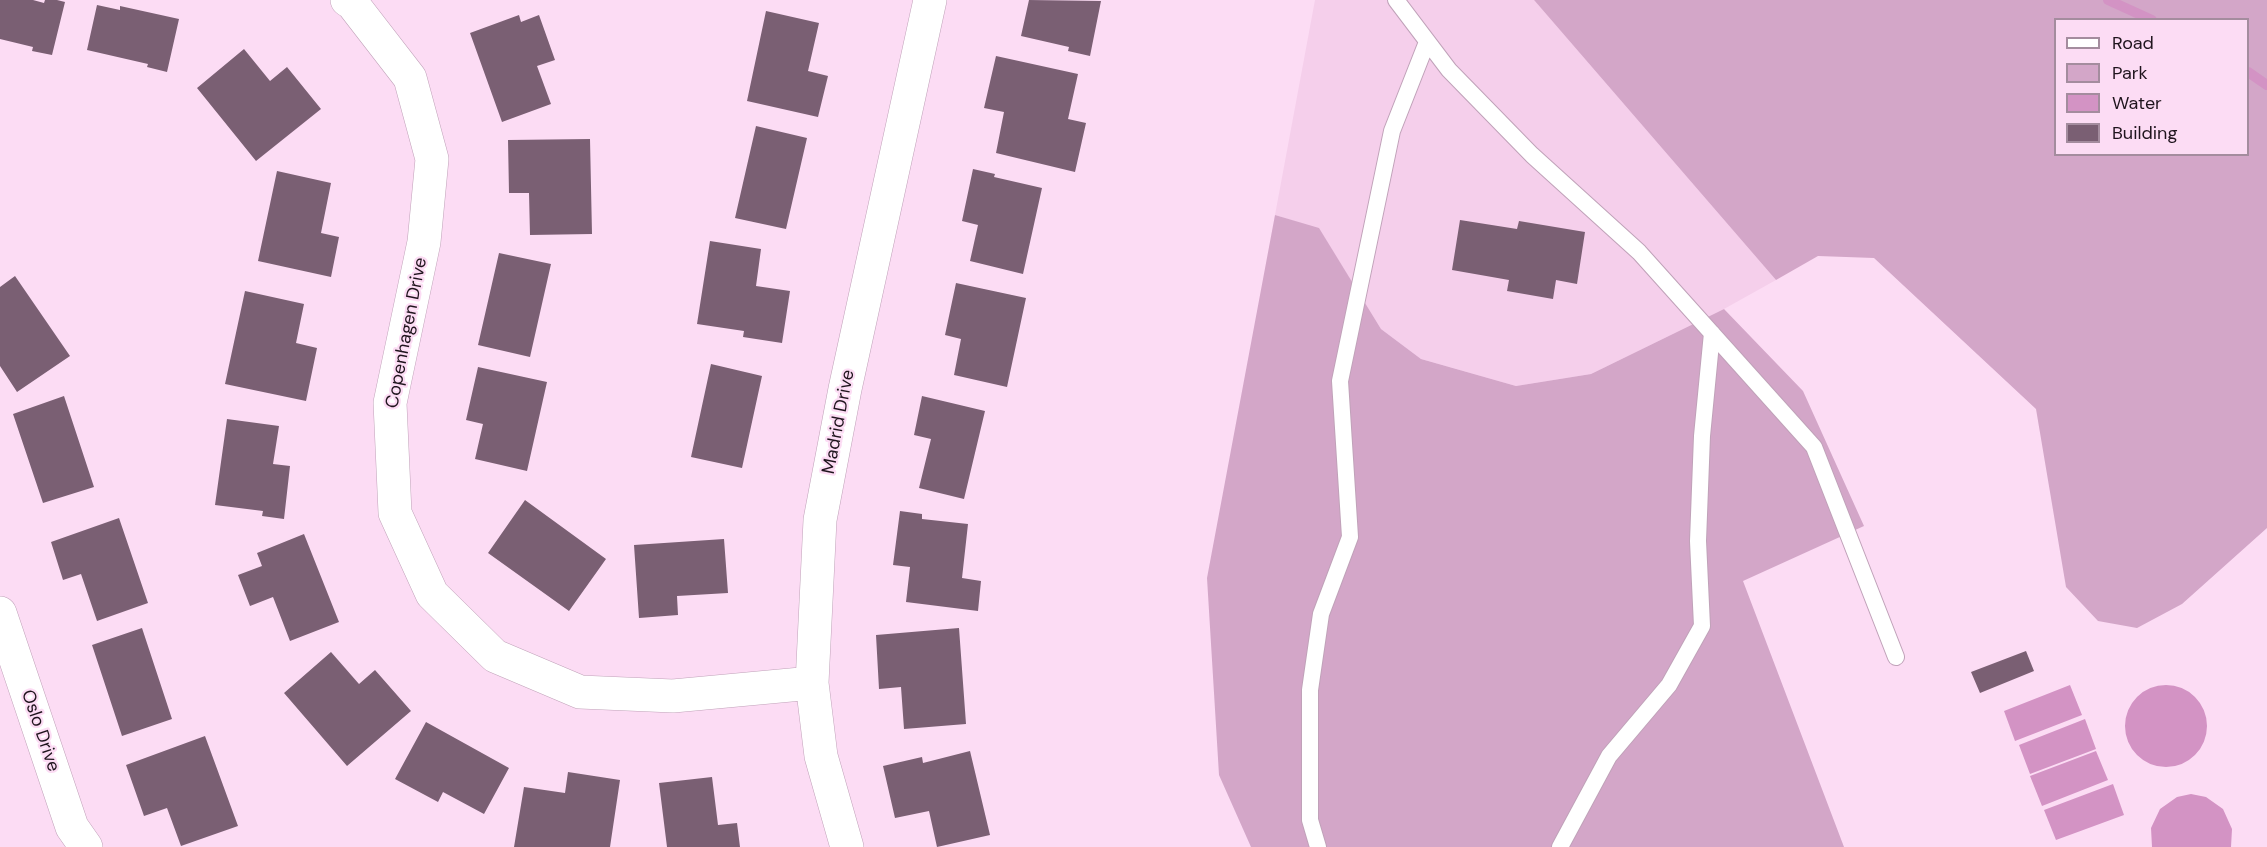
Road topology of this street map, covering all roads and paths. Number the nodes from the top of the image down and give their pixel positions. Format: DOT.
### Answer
graph roads {
  1 [pos="347,0"];
  2 [pos="930,0"];
  3 [pos="1396,0"];
  4 [pos="1427,42"];
  5 [pos="1712,333"];
  6 [pos="0,613"];
  7 [pos="1896,657"];
  8 [pos="812,683"];
  9 [pos="86,847"];
  10 [pos="847,847"];
  11 [pos="1318,847"];
  12 [pos="1560,847"];
  1 -- 8 [label="street, Copenhagen Drive"];
  2 -- 8 [label="street, Madrid Drive"];
  3 -- 4 [label="lane"];
  4 -- 5 [label="lane"];
  4 -- 11 [label="lane"];
  5 -- 7 [label="lane"];
  5 -- 12 [label="lane"];
  6 -- 9 [label="street, Oslo Drive"];
  8 -- 10 [label="street, Madrid Drive"];
}
